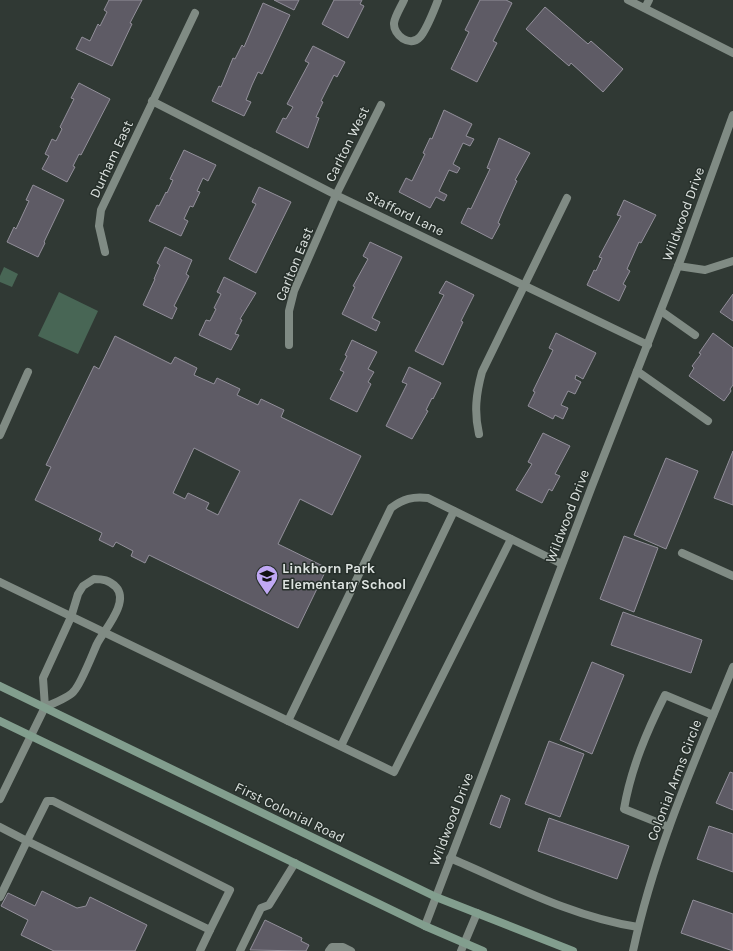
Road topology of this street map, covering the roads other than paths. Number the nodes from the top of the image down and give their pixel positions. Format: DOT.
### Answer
graph roads {
  1 [pos="404,0"];
  2 [pos="438,0"];
  3 [pos="628,0"];
  4 [pos="649,0"];
  5 [pos="645,8"];
  6 [pos="195,13"];
  7 [pos="733,53"];
  8 [pos="152,102"];
  9 [pos="381,105"];
  10 [pos="733,115"];
  11 [pos="336,195"];
  12 [pos="567,198"];
  13 [pos="105,252"];
  14 [pos="733,261"];
  15 [pos="678,266"];
  16 [pos="524,286"];
  17 [pos="661,311"];
  18 [pos="695,335"];
  19 [pos="289,345"];
  20 [pos="648,345"];
  21 [pos="637,371"];
  22 [pos="28,372"];
  23 [pos="708,421"];
  24 [pos="479,434"];
  25 [pos="0,435"];
  26 [pos="454,511"];
  27 [pos="511,539"];
  28 [pos="682,554"];
  29 [pos="562,564"];
  30 [pos="733,576"];
  31 [pos="0,582"];
  32 [pos="71,616"];
  33 [pos="103,632"];
  34 [pos="733,667"];
  35 [pos="0,686"];
  36 [pos="45,708"];
  37 [pos="713,715"];
  38 [pos="0,721"];
  39 [pos="288,721"];
  40 [pos="31,736"];
  41 [pos="341,746"];
  42 [pos="0,799"];
  43 [pos="0,827"];
  44 [pos="669,827"];
  45 [pos="27,841"];
  46 [pos="450,858"];
  47 [pos="295,863"];
  48 [pos="0,897"];
  49 [pos="436,897"];
  50 [pos="477,913"];
  51 [pos="425,926"];
  52 [pos="638,927"];
  53 [pos="210,930"];
  54 [pos="463,947"];
  55 [pos="330,949"];
  56 [pos="200,951"];
  57 [pos="240,951"];
  58 [pos="351,951"];
  59 [pos="483,951"];
  60 [pos="573,951"];
  61 [pos="633,951"];
  1 -- 2 [label="street"];
  3 -- 5 [label="street"];
  4 -- 5 [label="street"];
  5 -- 7 [label="street"];
  6 -- 8 [label="street, Durham East"];
  8 -- 11 [label="street, Stafford Lane"];
  8 -- 13 [label="street, Durham East"];
  9 -- 11 [label="street, Carlton West"];
  10 -- 15 [label="street, Wildwood Drive"];
  11 -- 16 [label="street, Stafford Lane"];
  11 -- 19 [label="street, Carlton East"];
  12 -- 16 [label="street"];
  14 -- 15 [label="street"];
  15 -- 17 [label="street, Wildwood Drive"];
  16 -- 20 [label="street, Stafford Lane"];
  16 -- 24 [label="street"];
  17 -- 18 [label="street"];
  17 -- 20 [label="street, Wildwood Drive"];
  20 -- 21 [label="street, Wildwood Drive"];
  21 -- 23 [label="street"];
  21 -- 29 [label="street, Wildwood Drive"];
  22 -- 25 [label="street"];
  26 -- 27 [label="street"];
  26 -- 39 [label="street"];
  26 -- 41 [label="street"];
  27 -- 29 [label="street"];
  27 -- 41 [label="street"];
  28 -- 30 [label="street"];
  29 -- 46 [label="street, Wildwood Drive"];
  31 -- 32 [label="street"];
  32 -- 33 [label="street"];
  32 -- 33 [label="street"];
  32 -- 36 [label="street"];
  33 -- 36 [label="street"];
  33 -- 39 [label="street"];
  34 -- 37 [label="street, Colonial Arms Circle"];
  35 -- 36 [label="main road, First Colonial Road"];
  36 -- 40 [label="street"];
  36 -- 49 [label="main road, First Colonial Road"];
  37 -- 44 [label="street, Colonial Arms Circle"];
  37 -- 44 [label="street"];
  38 -- 40 [label="main road"];
  39 -- 41 [label="street"];
  40 -- 42 [label="street"];
  40 -- 47 [label="main road"];
  43 -- 45 [label="street"];
  44 -- 52 [label="street, Colonial Arms Circle"];
  45 -- 48 [label="street"];
  45 -- 53 [label="street"];
  45 -- 53 [label="street"];
  46 -- 49 [label="street, Wildwood Drive"];
  46 -- 52 [label="street"];
  47 -- 51 [label="main road"];
  47 -- 57 [label="street"];
  49 -- 50 [label="main road, First Colonial Road"];
  49 -- 51 [label="street, Wildwood Drive"];
  50 -- 54 [label="street"];
  50 -- 60 [label="main road, First Colonial Road"];
  51 -- 54 [label="main road"];
  52 -- 61 [label="street, Colonial Arms Circle"];
  53 -- 56 [label="street"];
  54 -- 59 [label="main road"];
  55 -- 58 [label="street"];
}
